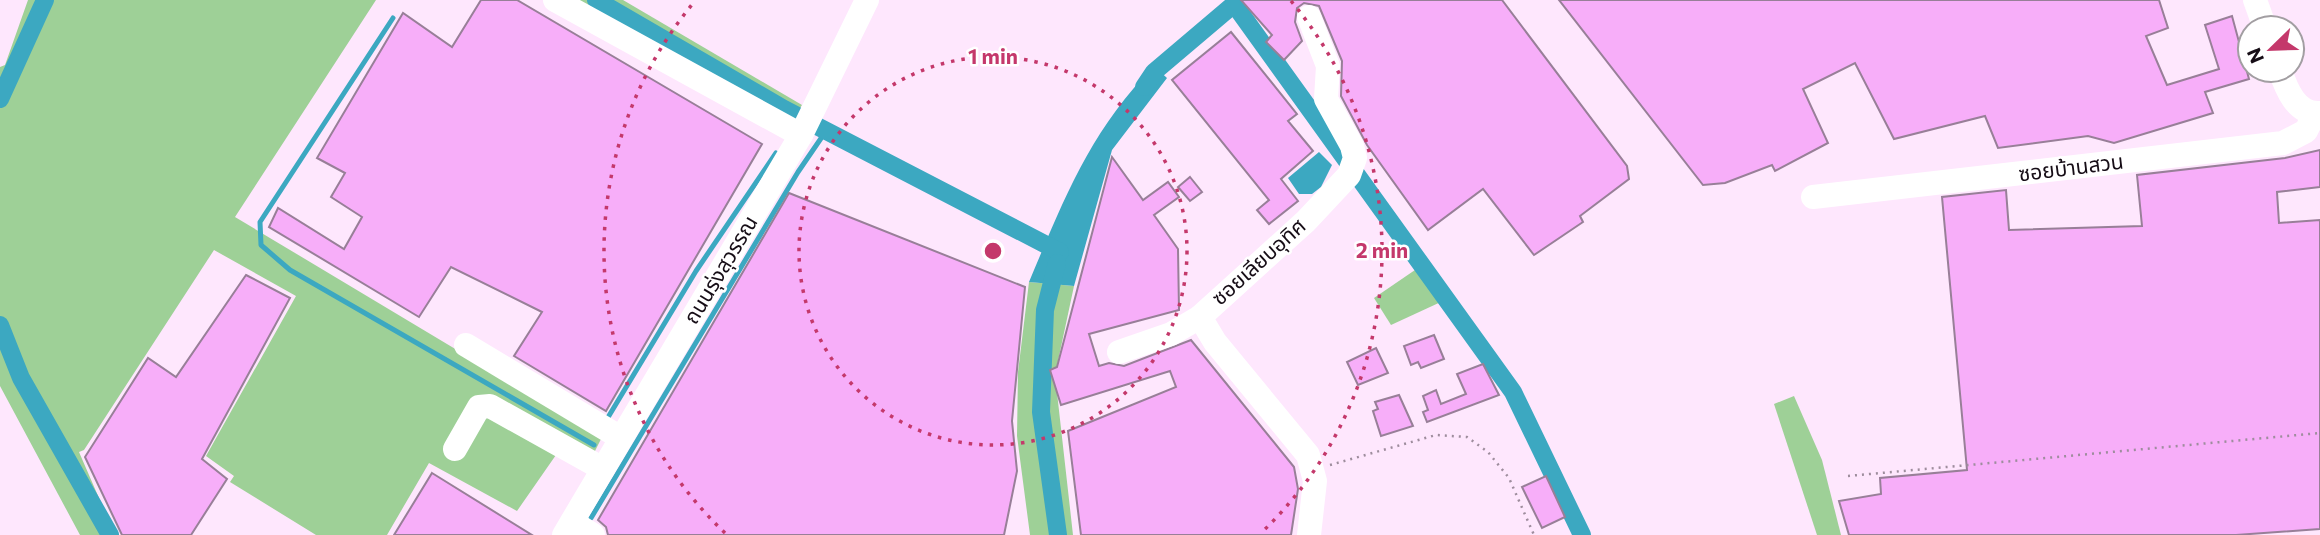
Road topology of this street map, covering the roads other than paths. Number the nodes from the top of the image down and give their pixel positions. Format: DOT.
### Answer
graph roads {
  1 [pos="555,0"];
  2 [pos="867,0"];
  3 [pos="1309,17"];
  4 [pos="2286,84"];
  5 [pos="2317,113"];
  6 [pos="805,128"];
  7 [pos="1813,197"];
  8 [pos="1200,317"];
  9 [pos="466,345"];
  10 [pos="1119,352"];
  11 [pos="621,438"];
  12 [pos="455,449"];
  13 [pos="603,469"];
  14 [pos="568,528"];
  15 [pos="593,535"];
  16 [pos="1309,535"];
  1 -- 6 [label="street"];
  2 -- 6 [label="street, ถนนรุ่งสุวรรณ"];
  3 -- 8 [label="street, ซอยเลียบอุทิศ"];
  4 -- 5 [label="street"];
  5 -- 7 [label="street, ซอยบ้านสวน"];
  6 -- 11 [label="street, ถนนรุ่งสุวรรณ"];
  8 -- 10 [label="street"];
  8 -- 16 [label="street, ซอยเลียบอุทิศ"];
  9 -- 11 [label="street"];
  11 -- 13 [label="street, ถนนรุ่งสุวรรณ"];
  12 -- 13 [label="street"];
  13 -- 14 [label="street, ถนนรุ่งสุวรรณ"];
  14 -- 15 [label="street"];
}
